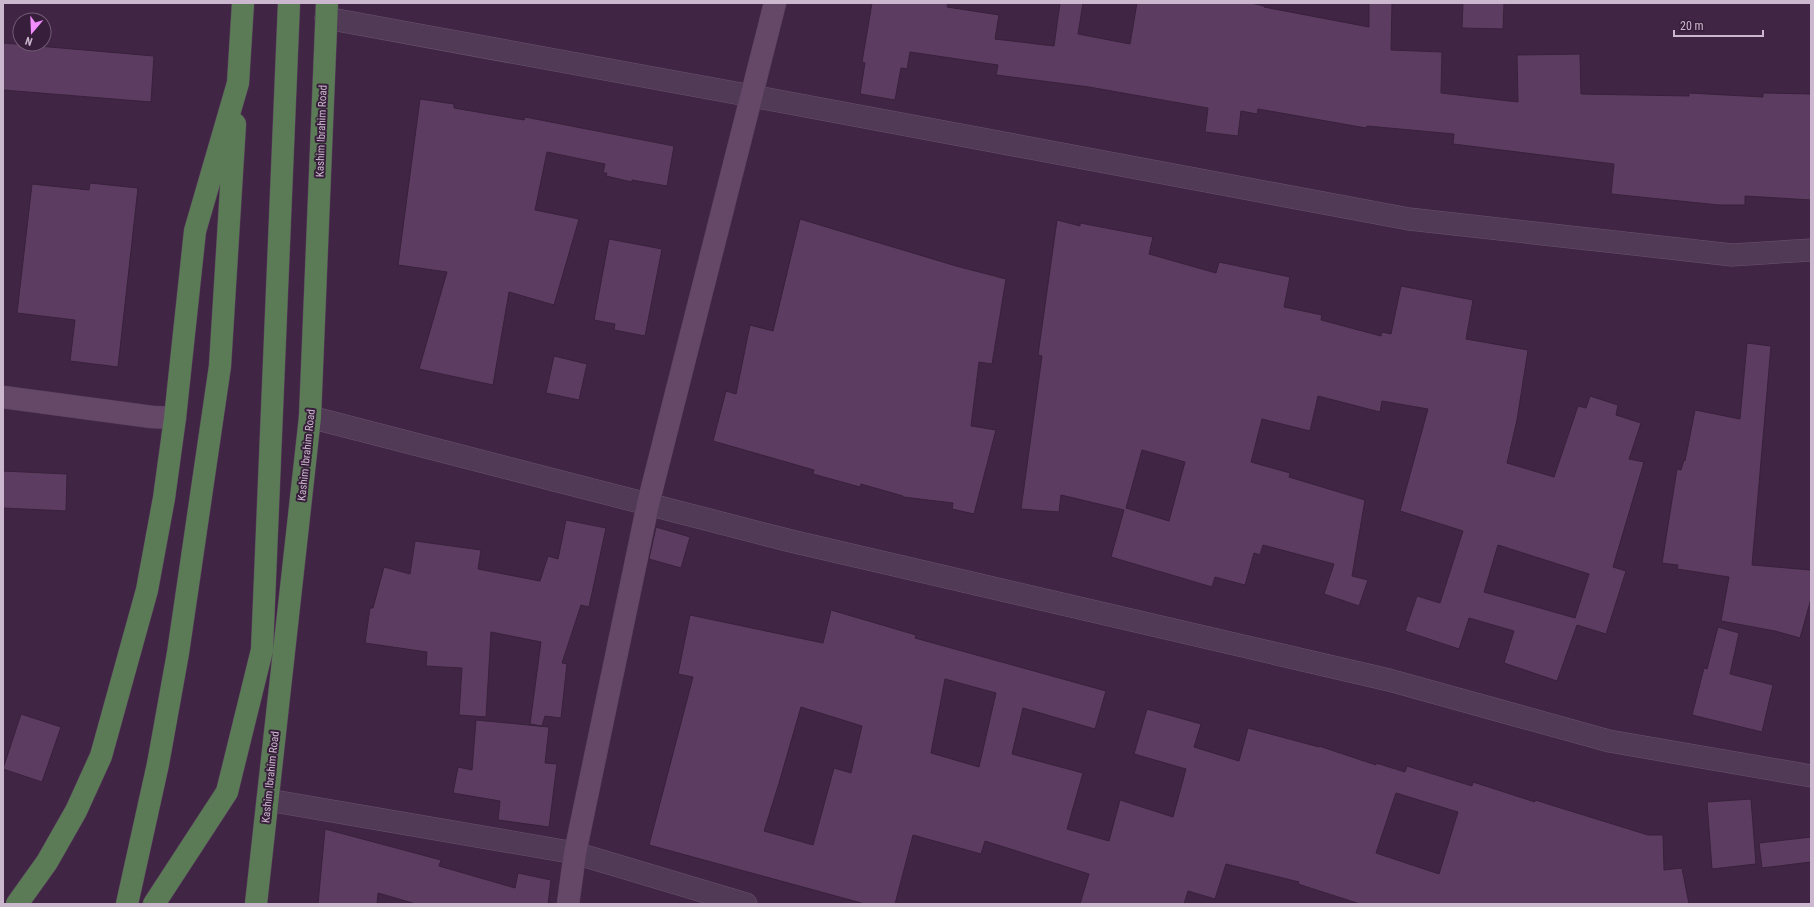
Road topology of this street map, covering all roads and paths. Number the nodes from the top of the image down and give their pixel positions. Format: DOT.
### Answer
graph roads {
  1 [pos="243,3"];
  2 [pos="289,3"];
  3 [pos="775,3"];
  4 [pos="327,11"];
  5 [pos="238,83"];
  6 [pos="752,96"];
  7 [pos="1811,250"];
  8 [pos="3,397"];
  9 [pos="310,416"];
  10 [pos="175,418"];
  11 [pos="648,504"];
  12 [pos="1811,776"];
  13 [pos="268,800"];
  14 [pos="575,853"];
  15 [pos="17,904"];
  16 [pos="127,904"];
  17 [pos="154,904"];
  18 [pos="256,904"];
  19 [pos="568,904"];
  20 [pos="746,904"];
  1 -- 5 [label="highway"];
  2 -- 17 [label="highway"];
  3 -- 6 [label="main road"];
  4 -- 6 [label="street"];
  4 -- 9 [label="highway, Kashim Ibrahim Road"];
  5 -- 10 [label="highway"];
  5 -- 16 [label="highway"];
  6 -- 7 [label="street"];
  6 -- 11 [label="main road"];
  8 -- 10 [label="main road"];
  9 -- 11 [label="street"];
  9 -- 13 [label="highway, Kashim Ibrahim Road"];
  10 -- 15 [label="highway"];
  11 -- 12 [label="street"];
  11 -- 14 [label="main road"];
  13 -- 14 [label="street"];
  13 -- 18 [label="highway, Kashim Ibrahim Road"];
  14 -- 19 [label="main road"];
  14 -- 20 [label="street"];
}
